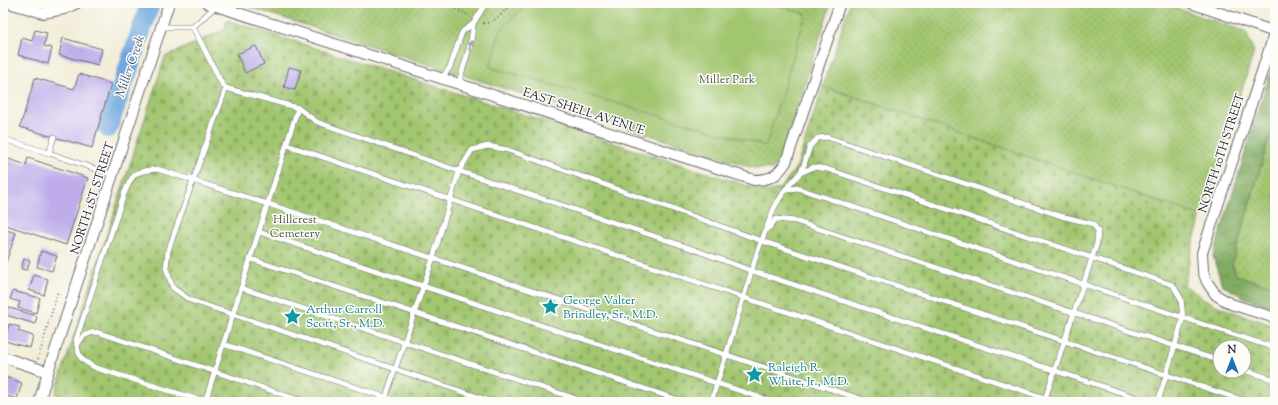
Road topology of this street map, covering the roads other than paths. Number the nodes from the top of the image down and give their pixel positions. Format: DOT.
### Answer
graph roads {
  1 [pos="9,3"];
  2 [pos="77,3"];
  3 [pos="170,3"];
  4 [pos="486,3"];
  5 [pos="840,3"];
  6 [pos="1191,3"];
  7 [pos="212,5"];
  8 [pos="473,24"];
  9 [pos="162,27"];
  10 [pos="193,27"];
  11 [pos="1275,32"];
  12 [pos="442,78"];
  13 [pos="460,84"];
  14 [pos="226,88"];
  15 [pos="298,108"];
  16 [pos="54,137"];
  17 [pos="3,139"];
  18 [pos="287,145"];
  19 [pos="49,153"];
  20 [pos="459,171"];
  21 [pos="800,173"];
  22 [pos="113,175"];
  23 [pos="193,180"];
  24 [pos="785,190"];
  25 [pos="450,200"];
  26 [pos="268,204"];
  27 [pos="259,232"];
  28 [pos="765,232"];
  29 [pos="762,241"];
  30 [pos="1092,257"];
  31 [pos="432,258"];
  32 [pos="251,259"];
  33 [pos="752,271"];
  34 [pos="1083,284"];
  35 [pos="423,286"];
  36 [pos="241,288"];
  37 [pos="744,297"];
  38 [pos="414,313"];
  39 [pos="1074,313"];
  40 [pos="233,315"];
  41 [pos="1183,318"];
  42 [pos="1275,318"];
  43 [pos="1064,341"];
  44 [pos="404,342"];
  45 [pos="223,344"];
  46 [pos="77,345"];
  47 [pos="1175,346"];
  48 [pos="1275,348"];
  49 [pos="726,355"];
  50 [pos="3,357"];
  51 [pos="1212,358"];
  52 [pos="395,369"];
  53 [pos="1054,371"];
  54 [pos="48,372"];
  55 [pos="214,372"];
  56 [pos="1252,373"];
  57 [pos="1166,375"];
  58 [pos="1275,380"];
  59 [pos="717,383"];
  60 [pos="385,400"];
  61 [pos="1045,400"];
  62 [pos="39,402"];
  63 [pos="205,402"];
  64 [pos="306,402"];
  65 [pos="400,402"];
  66 [pos="493,402"];
  67 [pos="586,402"];
  68 [pos="685,402"];
  69 [pos="710,402"];
  70 [pos="774,402"];
  71 [pos="870,402"];
  72 [pos="1057,402"];
  73 [pos="1150,402"];
  74 [pos="1158,402"];
  75 [pos="1248,402"];
  1 -- 2 [label="street"];
  3 -- 9 [label="street, NORTH 1ST STREET"];
  4 -- 8 [label="lane"];
  5 -- 13 [label="street, EAST SHELL AVENUE"];
  6 -- 11 [label="street"];
  7 -- 10 [label="lane"];
  7 -- 12 [label="street, EAST SHELL AVENUE"];
  8 -- 12 [label="lane"];
  13 -- 8 [label="lane, one-way"];
  9 -- 10 [label="lane"];
  9 -- 22 [label="street, NORTH 1ST STREET"];
  10 -- 14 [label="lane"];
  11 -- 42 [label="street, NORTH 10TH STREET"];
  12 -- 13 [label="street, EAST SHELL AVENUE"];
  14 -- 15 [label="lane"];
  14 -- 23 [label="lane"];
  15 -- 18 [label="lane"];
  15 -- 20 [label="lane"];
  16 -- 19 [label="lane"];
  17 -- 19 [label="lane"];
  18 -- 25 [label="lane"];
  18 -- 26 [label="lane"];
  19 -- 22 [label="lane"];
  20 -- 25 [label="lane"];
  20 -- 29 [label="lane"];
  20 -- 33 [label="lane"];
  21 -- 24 [label="lane"];
  21 -- 30 [label="lane"];
  21 -- 30 [label="lane"];
  22 -- 54 [label="street, NORTH 1ST STREET"];
  23 -- 26 [label="lane"];
  23 -- 40 [label="lane"];
  23 -- 46 [label="lane"];
  24 -- 28 [label="lane"];
  24 -- 34 [label="lane"];
  25 -- 31 [label="lane"];
  25 -- 37 [label="lane"];
  26 -- 27 [label="lane"];
  26 -- 31 [label="lane"];
  27 -- 32 [label="lane"];
  27 -- 35 [label="lane"];
  28 -- 29 [label="lane"];
  28 -- 39 [label="lane"];
  29 -- 33 [label="lane"];
  29 -- 43 [label="lane"];
  30 -- 34 [label="lane"];
  30 -- 41 [label="lane"];
  31 -- 35 [label="lane"];
  31 -- 49 [label="lane"];
  32 -- 36 [label="lane"];
  32 -- 38 [label="lane"];
  33 -- 37 [label="lane"];
  33 -- 53 [label="lane"];
  34 -- 39 [label="lane"];
  34 -- 41 [label="lane"];
  35 -- 38 [label="lane"];
  35 -- 59 [label="lane"];
  36 -- 40 [label="lane"];
  36 -- 44 [label="lane"];
  37 -- 49 [label="lane"];
  37 -- 61 [label="lane"];
  38 -- 44 [label="lane"];
  38 -- 68 [label="lane"];
  39 -- 43 [label="lane"];
  39 -- 47 [label="lane"];
  40 -- 45 [label="lane"];
  40 -- 52 [label="lane"];
  41 -- 47 [label="lane"];
  41 -- 48 [label="lane"];
  43 -- 53 [label="lane"];
  43 -- 57 [label="lane"];
  44 -- 52 [label="lane"];
  44 -- 67 [label="lane"];
  45 -- 55 [label="lane"];
  45 -- 60 [label="lane"];
  46 -- 55 [label="lane"];
  46 -- 63 [label="lane"];
  47 -- 51 [label="lane"];
  47 -- 57 [label="lane"];
  49 -- 59 [label="lane"];
  49 -- 71 [label="lane"];
  50 -- 54 [label="street"];
  52 -- 60 [label="lane"];
  52 -- 66 [label="lane"];
  53 -- 61 [label="lane"];
  53 -- 73 [label="lane"];
  54 -- 62 [label="street, NORTH 1ST STREET"];
  55 -- 63 [label="lane"];
  55 -- 64 [label="lane"];
  56 -- 58 [label="lane"];
  57 -- 74 [label="lane"];
  57 -- 75 [label="lane"];
  59 -- 69 [label="lane"];
  59 -- 70 [label="lane"];
  60 -- 65 [label="lane"];
  61 -- 72 [label="lane"];
}
